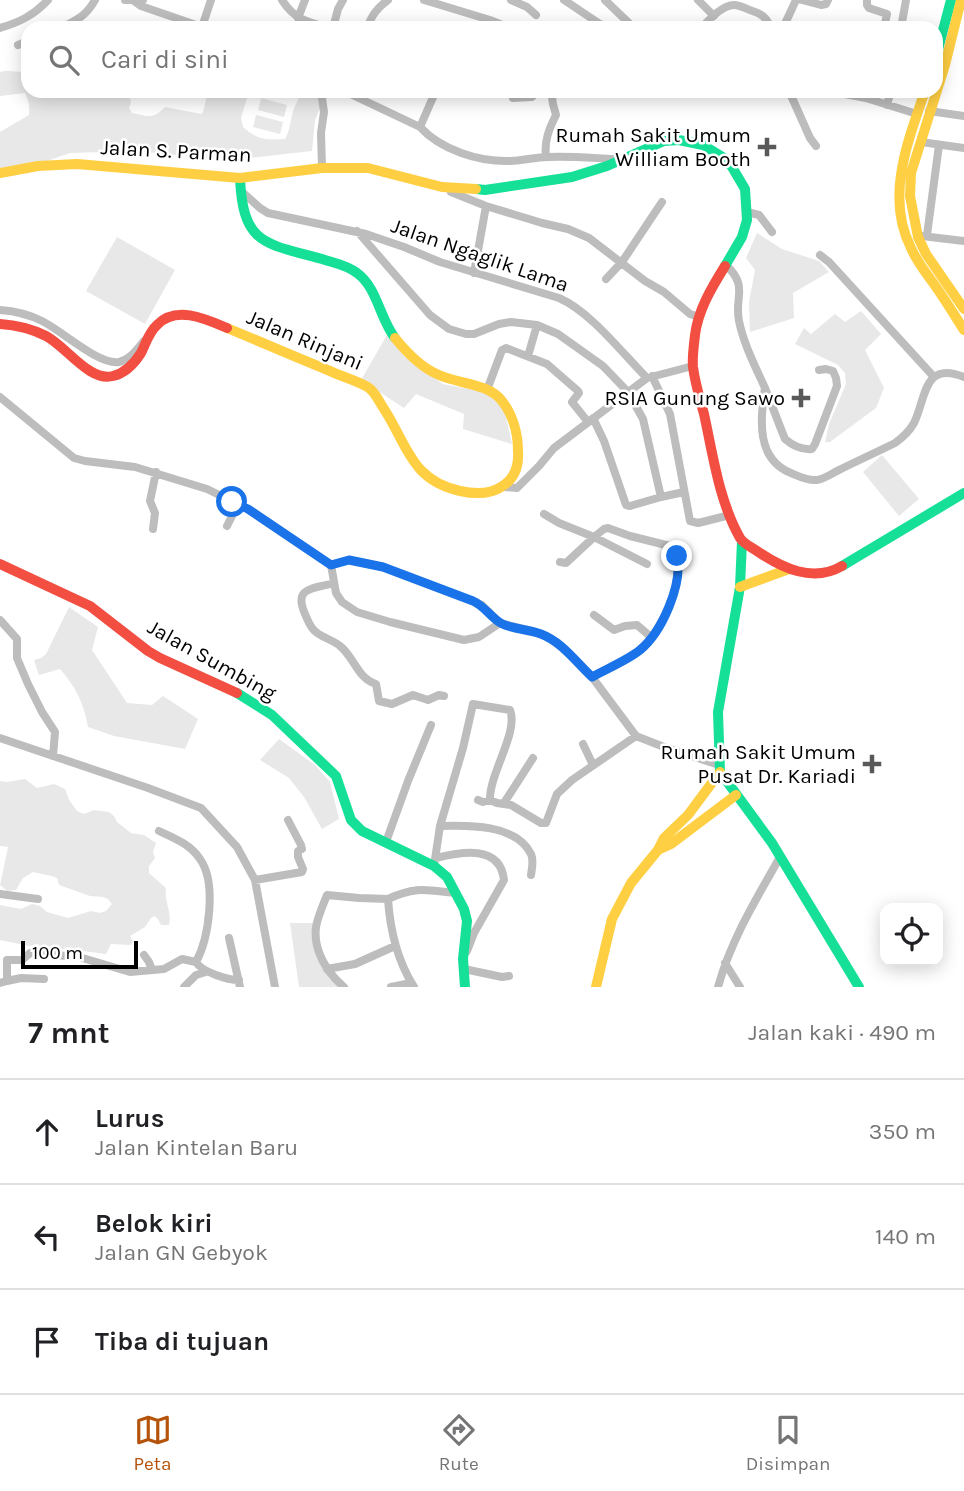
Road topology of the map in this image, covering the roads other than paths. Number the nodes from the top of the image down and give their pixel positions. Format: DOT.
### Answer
graph roads {
  1 [pos="48,0"];
  2 [pos="95,0"];
  3 [pos="125,0"];
  4 [pos="143,0"];
  5 [pos="211,0"];
  6 [pos="282,0"];
  7 [pos="305,0"];
  8 [pos="343,0"];
  9 [pos="388,0"];
  10 [pos="424,0"];
  11 [pos="512,0"];
  12 [pos="564,0"];
  13 [pos="605,0"];
  14 [pos="698,0"];
  15 [pos="796,0"];
  16 [pos="802,0"];
  17 [pos="828,0"];
  18 [pos="867,0"];
  19 [pos="906,0"];
  20 [pos="950,0"];
  21 [pos="961,0"];
  22 [pos="134,1"];
  23 [pos="743,3"];
  24 [pos="536,15"];
  25 [pos="714,16"];
  26 [pos="298,18"];
  27 [pos="21,21"];
  28 [pos="22,21"];
  29 [pos="74,21"];
  30 [pos="186,21"];
  31 [pos="206,21"];
  32 [pos="308,21"];
  33 [pos="334,21"];
  34 [pos="370,21"];
  35 [pos="492,21"];
  36 [pos="593,21"];
  37 [pos="627,21"];
  38 [pos="709,21"];
  39 [pos="768,21"];
  40 [pos="786,21"];
  41 [pos="886,21"];
  42 [pos="902,21"];
  43 [pos="0,28"];
  44 [pos="943,28"];
  45 [pos="21,44"];
  46 [pos="18,45"];
  47 [pos="943,69"];
  48 [pos="322,98"];
  49 [pos="359,98"];
  50 [pos="433,98"];
  51 [pos="554,98"];
  52 [pos="792,98"];
  53 [pos="874,98"];
  54 [pos="889,98"];
  55 [pos="924,98"];
  56 [pos="929,98"];
  57 [pos="887,105"];
  58 [pos="922,112"];
  59 [pos="964,116"];
  60 [pos="420,127"];
  61 [pos="921,142"];
  62 [pos="939,145"];
  63 [pos="816,146"];
  64 [pos="964,148"];
  65 [pos="546,157"];
  66 [pos="620,159"];
  67 [pos="322,169"];
  68 [pos="0,173"];
  69 [pos="240,178"];
  70 [pos="442,187"];
  71 [pos="241,191"];
  72 [pos="662,202"];
  73 [pos="486,206"];
  74 [pos="747,212"];
  75 [pos="357,231"];
  76 [pos="772,232"];
  77 [pos="922,236"];
  78 [pos="964,241"];
  79 [pos="820,255"];
  80 [pos="622,262"];
  81 [pos="726,265"];
  82 [pos="474,273"];
  83 [pos="606,279"];
  84 [pos="949,297"];
  85 [pos="964,309"];
  86 [pos="0,310"];
  87 [pos="699,317"];
  88 [pos="0,324"];
  89 [pos="537,325"];
  90 [pos="964,330"];
  91 [pos="149,335"];
  92 [pos="82,348"];
  93 [pos="528,356"];
  94 [pos="77,360"];
  95 [pos="693,366"];
  96 [pos="819,370"];
  97 [pos="649,377"];
  98 [pos="934,377"];
  99 [pos="964,377"];
  100 [pos="765,388"];
  101 [pos="487,390"];
  102 [pos="628,392"];
  103 [pos="0,397"];
  104 [pos="590,420"];
  105 [pos="156,472"];
  106 [pos="504,487"];
  107 [pos="684,492"];
  108 [pos="964,493"];
  109 [pos="661,497"];
  110 [pos="238,504"];
  111 [pos="544,514"];
  112 [pos="730,515"];
  113 [pos="227,526"];
  114 [pos="153,529"];
  115 [pos="594,537"];
  116 [pos="742,541"];
  117 [pos="560,562"];
  118 [pos="0,564"];
  119 [pos="647,564"];
  120 [pos="331,565"];
  121 [pos="789,569"];
  122 [pos="334,583"];
  123 [pos="740,587"];
  124 [pos="594,615"];
  125 [pos="0,620"];
  126 [pos="500,624"];
  127 [pos="651,637"];
  128 [pos="592,677"];
  129 [pos="444,696"];
  130 [pos="431,725"];
  131 [pos="636,736"];
  132 [pos="0,738"];
  133 [pos="583,744"];
  134 [pos="53,756"];
  135 [pos="533,758"];
  136 [pos="593,765"];
  137 [pos="720,769"];
  138 [pos="736,794"];
  139 [pos="478,800"];
  140 [pos="490,800"];
  141 [pos="504,803"];
  142 [pos="288,820"];
  143 [pos="440,826"];
  144 [pos="159,831"];
  145 [pos="386,842"];
  146 [pos="658,850"];
  147 [pos="780,857"];
  148 [pos="435,862"];
  149 [pos="531,876"];
  150 [pos="255,880"];
  151 [pos="456,893"];
  152 [pos="0,894"];
  153 [pos="37,899"];
  154 [pos="388,899"];
  155 [pos="229,938"];
  156 [pos="395,946"];
  157 [pos="144,955"];
  158 [pos="3,961"];
  159 [pos="196,962"];
  160 [pos="725,963"];
  161 [pos="463,964"];
  162 [pos="327,969"];
  163 [pos="152,970"];
  164 [pos="206,972"];
  165 [pos="509,976"];
  166 [pos="5,979"];
  167 [pos="44,979"];
  168 [pos="239,984"];
  169 [pos="413,985"];
  170 [pos="184,987"];
  171 [pos="275,987"];
  172 [pos="344,987"];
  173 [pos="391,987"];
  174 [pos="465,987"];
  175 [pos="596,987"];
  176 [pos="718,987"];
  177 [pos="740,987"];
  178 [pos="859,987"];
  1 -- 28 [label="street"];
  2 -- 29 [label="street"];
  3 -- 22 [label="street"];
  4 -- 22 [label="street"];
  5 -- 31 [label="street"];
  6 -- 26 [label="street"];
  7 -- 26 [label="street"];
  8 -- 33 [label="street"];
  9 -- 34 [label="street"];
  10 -- 35 [label="street"];
  11 -- 24 [label="street"];
  12 -- 36 [label="street"];
  13 -- 37 [label="street"];
  14 -- 25 [label="street"];
  15 -- 40 [label="street"];
  16 -- 17 [label="street"];
  18 -- 41 [label="street"];
  19 -- 42 [label="street"];
  20 -- 44 [label="main road"];
  21 -- 47 [label="main road"];
  22 -- 30 [label="street"];
  23 -- 25 [label="street"];
  23 -- 39 [label="street"];
  25 -- 38 [label="street"];
  26 -- 32 [label="street"];
  27 -- 43 [label="street"];
  45 -- 46 [label="street"];
  48 -- 67 [label="street"];
  49 -- 60 [label="street"];
  50 -- 60 [label="street"];
  51 -- 65 [label="street"];
  52 -- 63 [label="street"];
  53 -- 57 [label="street"];
  54 -- 57 [label="street"];
  55 -- 58 [label="main road"];
  56 -- 58 [label="main road"];
  57 -- 58 [label="street"];
  58 -- 59 [label="street"];
  58 -- 61 [label="main road"];
  58 -- 84 [label="main road"];
  60 -- 65 [label="street"];
  61 -- 62 [label="street"];
  61 -- 77 [label="main road"];
  62 -- 64 [label="street"];
  62 -- 77 [label="street"];
  65 -- 66 [label="street"];
  66 -- 70 [label="main road, Jalan S. Parman"];
  66 -- 74 [label="main road, Jalan S. Parman"];
  67 -- 69 [label="main road, Jalan S. Parman"];
  67 -- 70 [label="main road, Jalan S. Parman"];
  68 -- 69 [label="main road, Jalan S. Parman"];
  69 -- 71 [label="main road, Jalan Rinjani"];
  70 -- 73 [label="street"];
  71 -- 75 [label="street, Jalan Ngaglik Lama"];
  71 -- 101 [label="main road, Jalan Rinjani"];
  72 -- 80 [label="street"];
  73 -- 80 [label="street"];
  73 -- 82 [label="street"];
  74 -- 76 [label="street"];
  74 -- 81 [label="main road"];
  75 -- 82 [label="street, Jalan Ngaglik Lama"];
  75 -- 89 [label="street, Jalan Ngaglik Lama"];
  77 -- 78 [label="street"];
  77 -- 84 [label="main road"];
  79 -- 98 [label="street"];
  80 -- 83 [label="street"];
  80 -- 87 [label="street"];
  81 -- 87 [label="main road"];
  81 -- 100 [label="street"];
  82 -- 97 [label="street, Jalan Ngaglik Lama"];
  84 -- 85 [label="main road"];
  84 -- 90 [label="main road"];
  86 -- 92 [label="street"];
  87 -- 95 [label="main road"];
  88 -- 94 [label="main road, Jalan Rinjani"];
  89 -- 93 [label="street"];
  89 -- 102 [label="street, Jalan Ngaglik Lama"];
  91 -- 92 [label="street"];
  91 -- 94 [label="main road, Jalan Rinjani"];
  91 -- 106 [label="main road, Jalan Rinjani"];
  92 -- 94 [label="street"];
  93 -- 101 [label="street"];
  93 -- 104 [label="street"];
  95 -- 97 [label="street"];
  95 -- 112 [label="main road"];
  96 -- 100 [label="street"];
  97 -- 102 [label="street"];
  97 -- 107 [label="street, Jalan Ngaglik Lama"];
  98 -- 99 [label="street"];
  98 -- 100 [label="street"];
  101 -- 106 [label="main road"];
  102 -- 104 [label="street"];
  102 -- 109 [label="street, Jalan Ngaglik Lama"];
  103 -- 105 [label="street"];
  104 -- 106 [label="street"];
  104 -- 109 [label="street"];
  105 -- 110 [label="street"];
  105 -- 114 [label="street"];
  107 -- 109 [label="street"];
  107 -- 112 [label="street, Jalan Ngaglik Lama"];
  108 -- 121 [label="main road"];
  110 -- 113 [label="street"];
  110 -- 120 [label="street"];
  111 -- 115 [label="street"];
  112 -- 116 [label="main road"];
  115 -- 117 [label="street"];
  115 -- 119 [label="street"];
  115 -- 127 [label="street"];
  116 -- 121 [label="main road"];
  116 -- 123 [label="main road"];
  118 -- 145 [label="main road, Jalan Sumbing"];
  120 -- 122 [label="street"];
  120 -- 126 [label="street"];
  121 -- 123 [label="main road"];
  122 -- 126 [label="street"];
  122 -- 129 [label="street"];
  123 -- 137 [label="main road"];
  124 -- 127 [label="street"];
  125 -- 134 [label="street"];
  126 -- 128 [label="street"];
  127 -- 128 [label="street"];
  128 -- 131 [label="street"];
  130 -- 145 [label="street"];
  131 -- 136 [label="street"];
  131 -- 137 [label="street"];
  132 -- 134 [label="street"];
  133 -- 136 [label="street"];
  134 -- 150 [label="street"];
  135 -- 141 [label="street"];
  136 -- 141 [label="street"];
  137 -- 138 [label="main road"];
  137 -- 146 [label="main road"];
  138 -- 146 [label="main road"];
  138 -- 147 [label="main road"];
  139 -- 140 [label="street"];
  140 -- 141 [label="street"];
  140 -- 143 [label="street"];
  142 -- 150 [label="street"];
  143 -- 148 [label="street"];
  143 -- 149 [label="street"];
  144 -- 159 [label="street"];
  145 -- 148 [label="main road, Jalan Sumbing"];
  146 -- 175 [label="main road"];
  147 -- 160 [label="street"];
  147 -- 178 [label="main road"];
  148 -- 151 [label="main road, Jalan Sumbing"];
  148 -- 161 [label="street"];
  150 -- 171 [label="street"];
  151 -- 154 [label="street"];
  151 -- 161 [label="main road, Jalan Sumbing"];
  152 -- 153 [label="street"];
  154 -- 156 [label="street"];
  154 -- 162 [label="street"];
  155 -- 168 [label="street"];
  156 -- 162 [label="street"];
  156 -- 169 [label="street"];
  157 -- 163 [label="street"];
  158 -- 163 [label="street"];
  158 -- 166 [label="street"];
  159 -- 163 [label="street"];
  159 -- 164 [label="street"];
  160 -- 176 [label="street"];
  160 -- 177 [label="street"];
  161 -- 165 [label="street"];
  161 -- 174 [label="main road, Jalan Sumbing"];
  162 -- 172 [label="street"];
  164 -- 168 [label="street"];
  164 -- 170 [label="street"];
  166 -- 167 [label="street"];
  169 -- 173 [label="street"];
}
